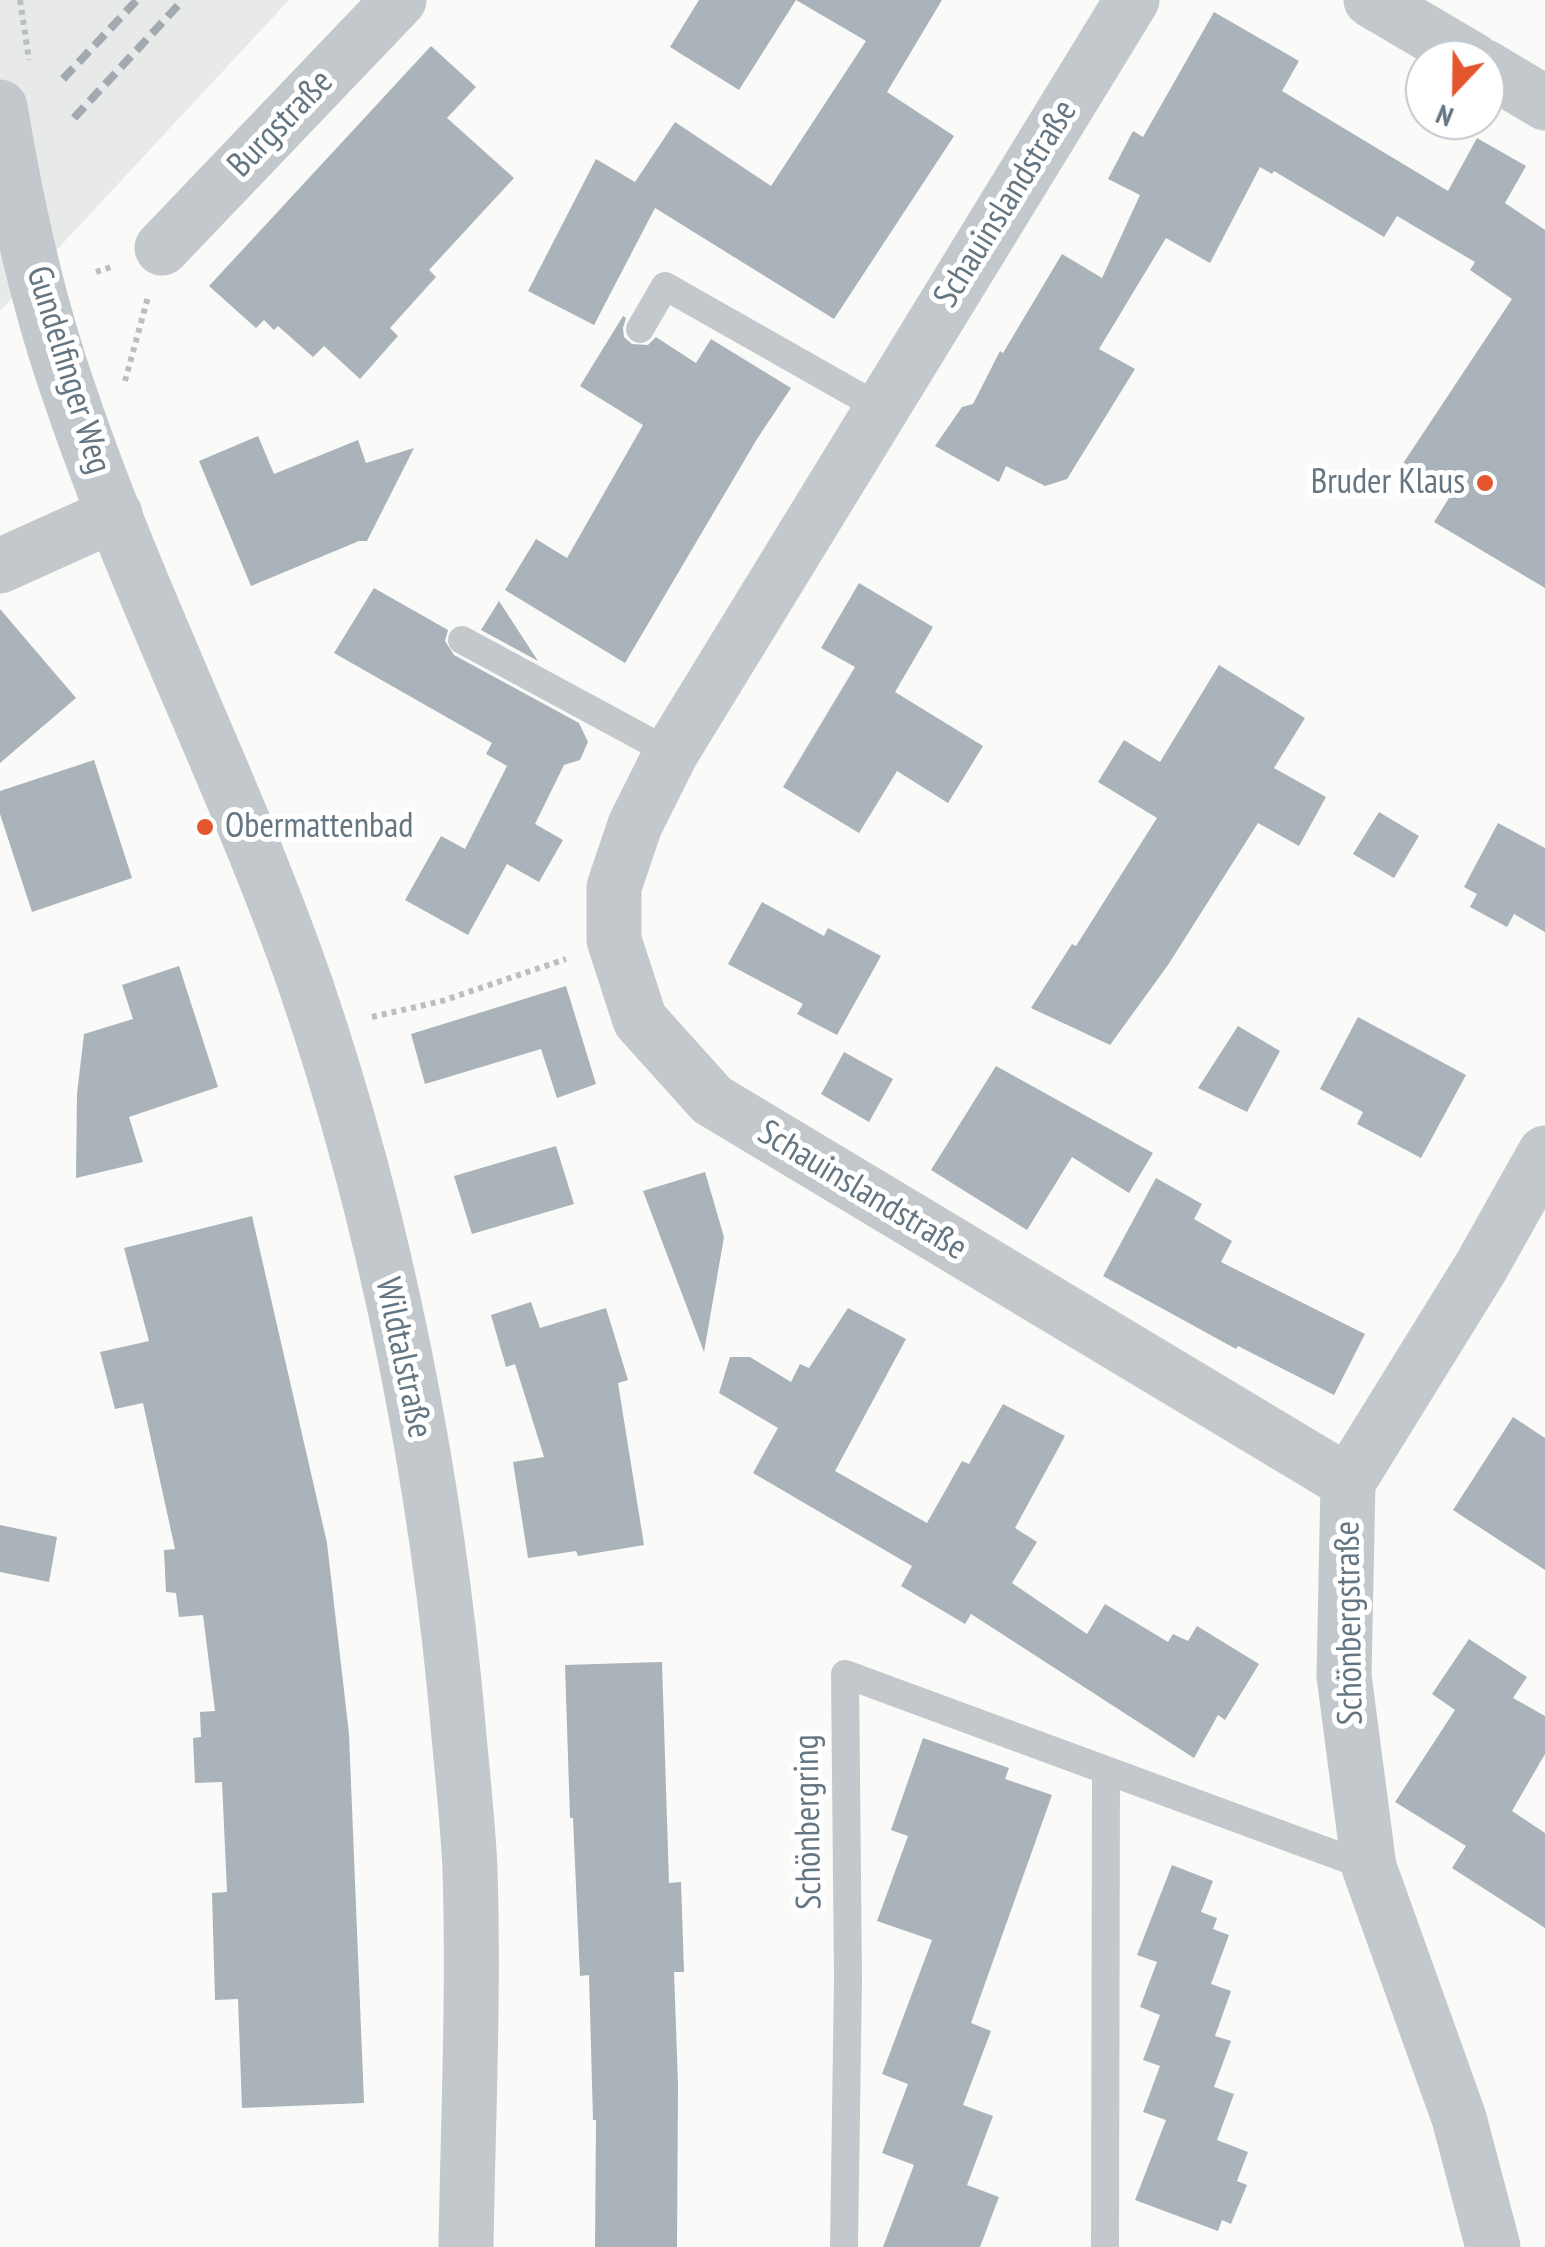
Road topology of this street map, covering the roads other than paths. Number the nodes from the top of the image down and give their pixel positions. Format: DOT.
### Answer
graph roads {
  1 [pos="399,0"];
  2 [pos="1132,0"];
  3 [pos="1370,0"];
  4 [pos="1438,40"];
  5 [pos="1505,79"];
  6 [pos="1545,103"];
  7 [pos="0,107"];
  8 [pos="162,248"];
  9 [pos="640,330"];
  10 [pos="880,408"];
  11 [pos="115,514"];
  12 [pos="0,566"];
  13 [pos="462,640"];
  14 [pos="671,753"];
  15 [pos="1545,1153"];
  16 [pos="1348,1482"];
  17 [pos="1106,1770"];
  18 [pos="1369,1867"];
  19 [pos="466,2247"];
  20 [pos="844,2247"];
  21 [pos="1105,2247"];
  22 [pos="1492,2247"];
  1 -- 8 [label="street, Burgstraße"];
  2 -- 10 [label="street, Schauinslandstraße"];
  3 -- 4 [label="street"];
  5 -- 6 [label="street"];
  7 -- 11 [label="street, Gundelfinger Weg"];
  9 -- 10 [label="lane"];
  10 -- 14 [label="street, Schauinslandstraße"];
  11 -- 12 [label="street"];
  11 -- 19 [label="street, Wildtalstraße"];
  13 -- 14 [label="lane"];
  14 -- 16 [label="street, Schauinslandstraße"];
  15 -- 16 [label="street, Schönbergstraße"];
  16 -- 18 [label="street, Schönbergstraße"];
  17 -- 18 [label="lane, Schönbergring"];
  17 -- 20 [label="lane, Schönbergring"];
  17 -- 21 [label="lane"];
  18 -- 22 [label="street, Schönbergstraße"];
}
